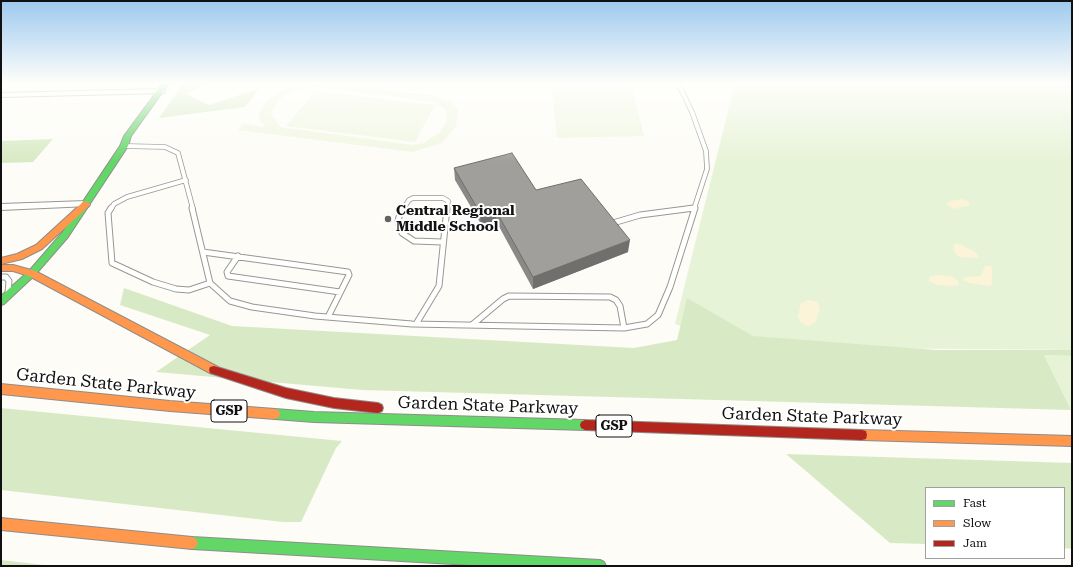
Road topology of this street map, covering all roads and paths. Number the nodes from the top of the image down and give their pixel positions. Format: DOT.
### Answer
graph roads {
  1 [pos="147,109"];
  2 [pos="691,109"];
  3 [pos="124,146"];
  4 [pos="186,180"];
  5 [pos="86,204"];
  6 [pos="1,207"];
  7 [pos="695,208"];
  8 [pos="613,223"];
  9 [pos="443,242"];
  10 [pos="203,252"];
  11 [pos="238,256"];
  12 [pos="1,261"];
  13 [pos="1,268"];
  14 [pos="32,273"];
  15 [pos="1,276"];
  16 [pos="210,283"];
  17 [pos="340,292"];
  18 [pos="4,298"];
  19 [pos="328,317"];
  20 [pos="416,324"];
  21 [pos="472,325"];
  22 [pos="624,328"];
  23 [pos="1,389"];
  24 [pos="385,408"];
  25 [pos="399,410"];
  26 [pos="458,420"];
  27 [pos="1072,441"];
  28 [pos="1,524"];
  29 [pos="600,566"];
  1 -- 3 [label="main road"];
  2 -- 7 [label="lane"];
  3 -- 4 [label="lane"];
  3 -- 5 [label="main road"];
  4 -- 10 [label="lane"];
  4 -- 16 [label="lane"];
  5 -- 6 [label="street"];
  5 -- 12 [label="main road"];
  5 -- 14 [label="main road"];
  7 -- 8 [label="lane"];
  7 -- 22 [label="lane"];
  9 -- 9 [label="lane"];
  9 -- 20 [label="lane"];
  10 -- 11 [label="lane"];
  10 -- 16 [label="lane"];
  11 -- 17 [label="lane"];
  11 -- 17 [label="lane"];
  13 -- 14 [label="main road"];
  14 -- 18 [label="main road"];
  14 -- 24 [label="main road"];
  15 -- 18 [label="lane"];
  16 -- 19 [label="lane"];
  17 -- 19 [label="lane"];
  19 -- 20 [label="lane"];
  20 -- 21 [label="lane"];
  21 -- 22 [label="lane"];
  21 -- 22 [label="lane"];
  23 -- 26 [label="main road, Garden State Parkway / GSP"];
  25 -- 26 [label="main road"];
  26 -- 27 [label="main road, Garden State Parkway / GSP"];
  28 -- 29 [label="main road"];
}
